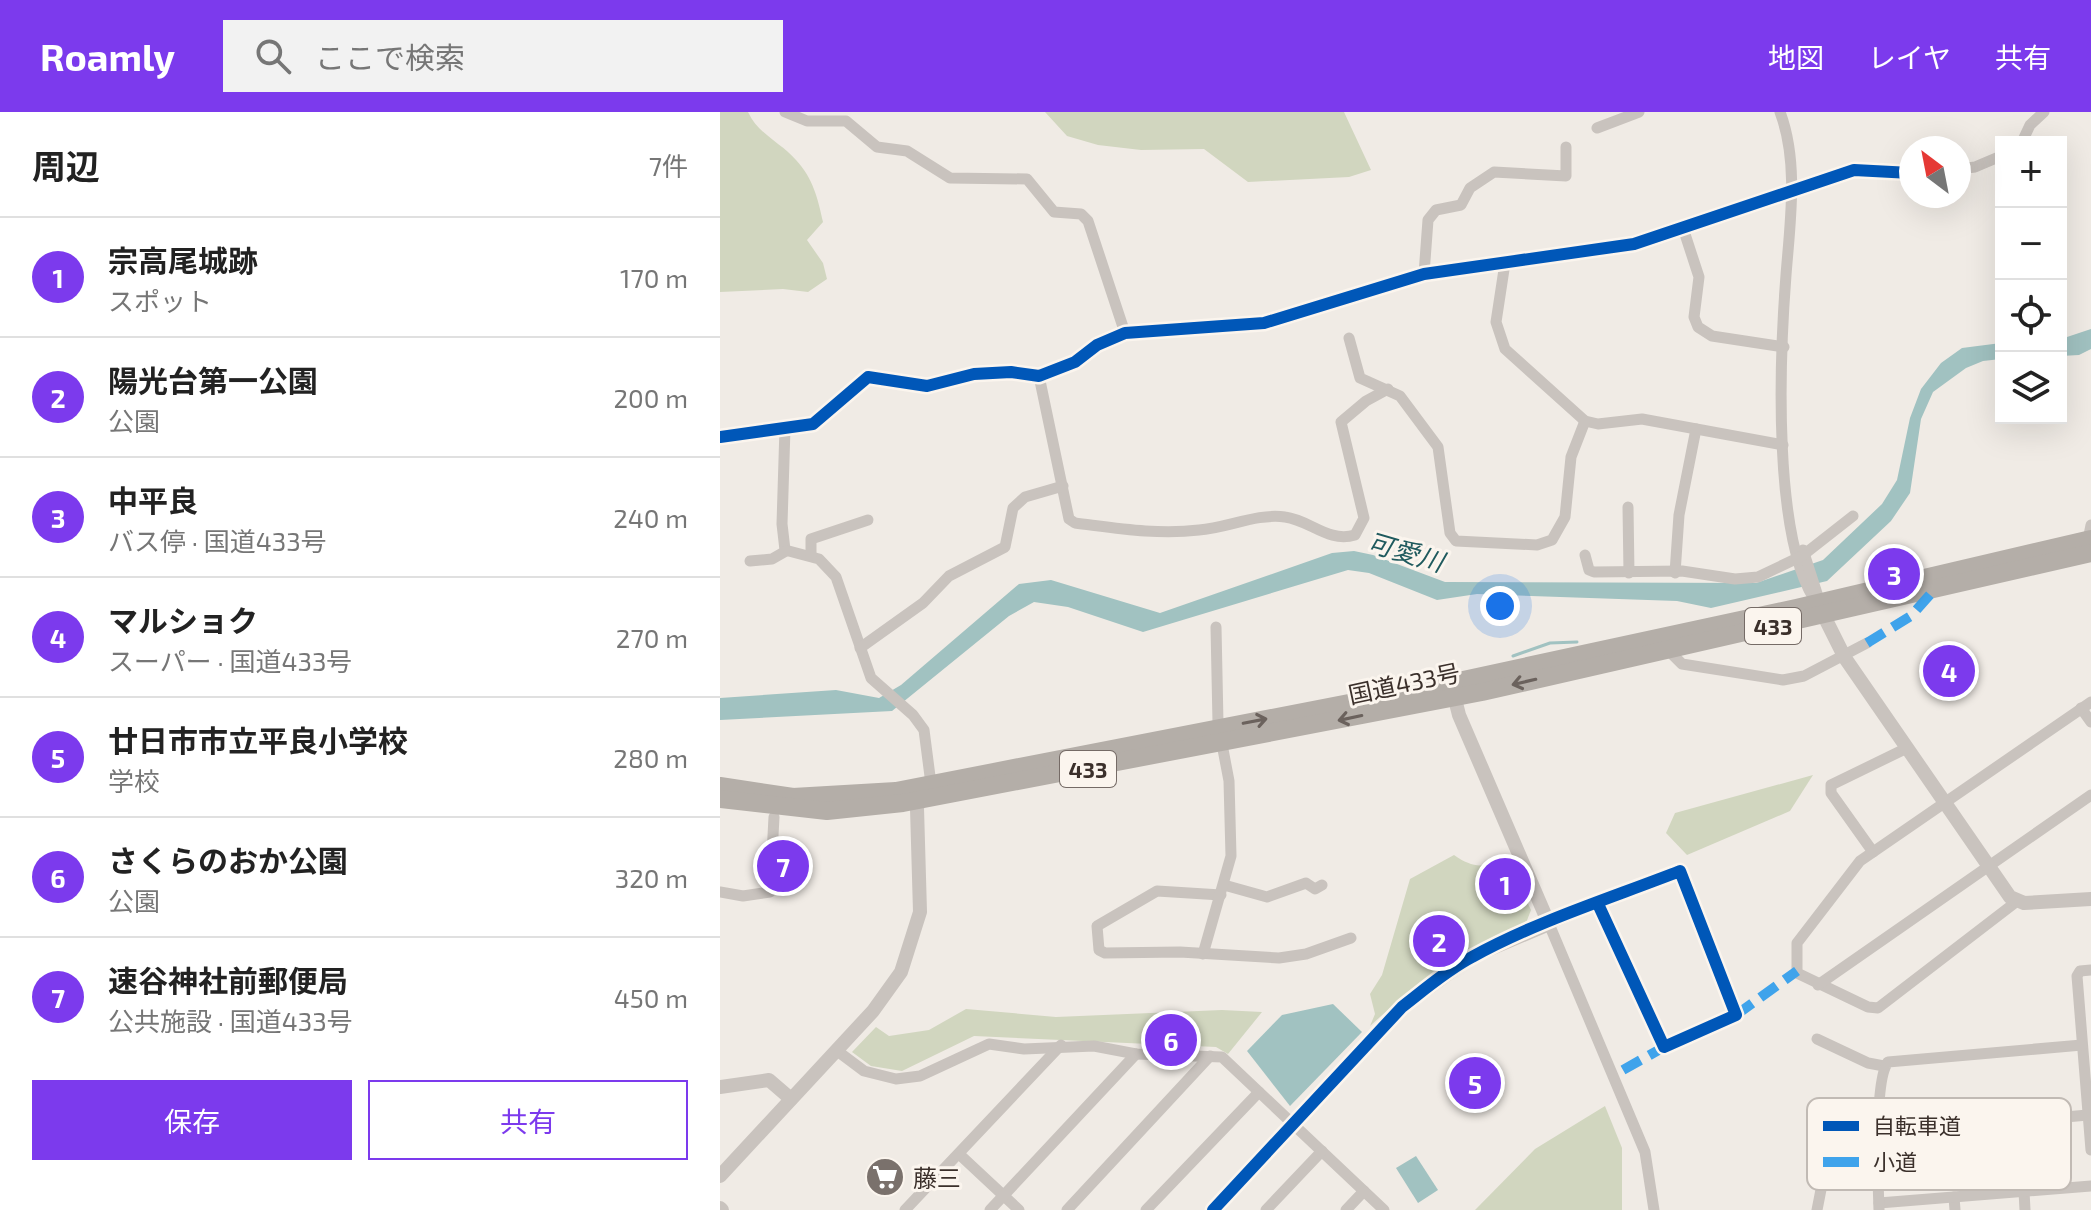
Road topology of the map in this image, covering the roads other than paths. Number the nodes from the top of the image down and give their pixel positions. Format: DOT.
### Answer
graph roads {
  1 [pos="785,112"];
  2 [pos="1639,112"];
  3 [pos="1780,112"];
  4 [pos="2044,112"];
  5 [pos="1597,128"];
  6 [pos="2025,136"];
  7 [pos="1566,147"];
  8 [pos="1995,159"];
  9 [pos="1971,168"];
  10 [pos="1899,172"];
  11 [pos="1791,193"];
  12 [pos="1683,228"];
  13 [pos="1505,263"];
  14 [pos="1424,274"];
  15 [pos="1125,333"];
  16 [pos="1349,338"];
  17 [pos="1784,347"];
  18 [pos="1039,376"];
  19 [pos="1388,389"];
  20 [pos="1585,421"];
  21 [pos="785,428"];
  22 [pos="1696,429"];
  23 [pos="720,437"];
  24 [pos="1783,445"];
  25 [pos="1063,486"];
  26 [pos="1628,507"];
  27 [pos="1853,516"];
  28 [pos="868,520"];
  29 [pos="2090,542"];
  30 [pos="786,551"];
  31 [pos="811,555"];
  32 [pos="1585,555"];
  33 [pos="1802,559"];
  34 [pos="750,561"];
  35 [pos="1629,573"];
  36 [pos="1675,573"];
  37 [pos="1817,599"];
  38 [pos="1216,627"];
  39 [pos="1867,643"];
  40 [pos="860,648"];
  41 [pos="1668,650"];
  42 [pos="1844,657"];
  43 [pos="1453,690"];
  44 [pos="2086,705"];
  45 [pos="2091,722"];
  46 [pos="1220,736"];
  47 [pos="1907,748"];
  48 [pos="931,784"];
  49 [pos="720,786"];
  50 [pos="2091,795"];
  51 [pos="720,799"];
  52 [pos="1945,803"];
  53 [pos="913,806"];
  54 [pos="774,817"];
  55 [pos="1873,852"];
  56 [pos="1989,866"];
  57 [pos="1322,885"];
  58 [pos="1222,890"];
  59 [pos="720,892"];
  60 [pos="2091,899"];
  61 [pos="2016,902"];
  62 [pos="1598,904"];
  63 [pos="1549,924"];
  64 [pos="1351,938"];
  65 [pos="1203,954"];
  66 [pos="2091,970"];
  67 [pos="1818,985"];
  68 [pos="1817,1039"];
  69 [pos="1061,1045"];
  70 [pos="2082,1045"];
  71 [pos="836,1050"];
  72 [pos="1136,1054"];
  73 [pos="1210,1056"];
  74 [pos="1884,1066"];
  75 [pos="720,1087"];
  76 [pos="1259,1092"];
  77 [pos="1878,1098"];
  78 [pos="791,1099"];
  79 [pos="2088,1115"];
  80 [pos="2071,1116"];
  81 [pos="1293,1124"];
  82 [pos="2091,1150"];
  83 [pos="1322,1151"];
  84 [pos="959,1154"];
  85 [pos="720,1176"];
  86 [pos="2091,1186"];
  87 [pos="2071,1187"];
  88 [pos="1821,1190"];
  89 [pos="2037,1190"];
  90 [pos="1364,1191"];
  91 [pos="2024,1191"];
  92 [pos="1004,1196"];
  93 [pos="1954,1197"];
  94 [pos="1879,1207"];
  95 [pos="905,1210"];
  96 [pos="990,1210"];
  97 [pos="1019,1210"];
  98 [pos="1067,1210"];
  99 [pos="1146,1210"];
  100 [pos="1213,1210"];
  101 [pos="1266,1210"];
  102 [pos="1346,1210"];
  103 [pos="1384,1210"];
  104 [pos="1654,1210"];
  105 [pos="1817,1210"];
  106 [pos="1955,1210"];
  107 [pos="2025,1210"];
  1 -- 15 [label="street"];
  2 -- 5 [label="street"];
  3 -- 11 [label="street"];
  4 -- 6 [label="street"];
  7 -- 14 [label="street"];
  8 -- 9 [label="street"];
  10 -- 11 [label="street"];
  11 -- 12 [label="street"];
  11 -- 17 [label="street"];
  12 -- 13 [label="street"];
  12 -- 17 [label="street"];
  13 -- 14 [label="street"];
  13 -- 20 [label="street"];
  14 -- 15 [label="street"];
  15 -- 18 [label="street"];
  16 -- 19 [label="street"];
  17 -- 24 [label="street"];
  18 -- 21 [label="street"];
  18 -- 25 [label="street"];
  19 -- 20 [label="street"];
  19 -- 25 [label="street"];
  20 -- 22 [label="street"];
  21 -- 23 [label="street"];
  21 -- 30 [label="street"];
  22 -- 24 [label="street"];
  22 -- 36 [label="street"];
  24 -- 33 [label="street"];
  25 -- 40 [label="street"];
  26 -- 35 [label="street"];
  27 -- 33 [label="street"];
  28 -- 31 [label="street"];
  29 -- 37 [label="highway, 国道433号 / 433"];
  30 -- 31 [label="street"];
  30 -- 34 [label="street"];
  31 -- 40 [label="street"];
  32 -- 35 [label="street"];
  33 -- 36 [label="street"];
  33 -- 37 [label="street"];
  35 -- 36 [label="street"];
  37 -- 41 [label="highway, 国道433号 / 433"];
  37 -- 42 [label="street"];
  37 -- 43 [label="highway, 国道433号 / 433"];
  38 -- 46 [label="street"];
  39 -- 42 [label="street"];
  40 -- 48 [label="street"];
  41 -- 42 [label="street"];
  41 -- 43 [label="highway, 国道433号 / 433, one-way"];
  42 -- 47 [label="street"];
  43 -- 46 [label="highway, 国道433号 / 433"];
  43 -- 63 [label="street"];
  44 -- 45 [label="street"];
  44 -- 52 [label="street"];
  46 -- 48 [label="highway, 国道433号 / 433"];
  46 -- 53 [label="highway, 国道433号 / 433"];
  46 -- 58 [label="street"];
  47 -- 52 [label="street"];
  47 -- 55 [label="street"];
  48 -- 49 [label="highway, 国道433号 / 433"];
  48 -- 53 [label="street"];
  50 -- 56 [label="street"];
  51 -- 53 [label="highway, 国道433号 / 433"];
  52 -- 55 [label="street"];
  52 -- 56 [label="street"];
  53 -- 71 [label="street"];
  54 -- 59 [label="street"];
  55 -- 67 [label="street"];
  56 -- 61 [label="street"];
  56 -- 67 [label="street"];
  57 -- 58 [label="street"];
  58 -- 65 [label="street"];
  58 -- 65 [label="street"];
  60 -- 61 [label="street"];
  61 -- 67 [label="street"];
  62 -- 62 [label="street"];
  62 -- 63 [label="street"];
  63 -- 81 [label="street"];
  63 -- 104 [label="street"];
  64 -- 65 [label="street"];
  66 -- 70 [label="street"];
  68 -- 74 [label="street"];
  69 -- 71 [label="street"];
  69 -- 72 [label="street"];
  69 -- 84 [label="street"];
  70 -- 74 [label="street"];
  70 -- 79 [label="street"];
  71 -- 78 [label="street"];
  72 -- 73 [label="street"];
  72 -- 92 [label="street"];
  73 -- 76 [label="street"];
  73 -- 98 [label="street"];
  74 -- 77 [label="street"];
  75 -- 78 [label="street"];
  76 -- 81 [label="street"];
  76 -- 99 [label="street"];
  78 -- 85 [label="street"];
  79 -- 80 [label="street"];
  79 -- 82 [label="street"];
  81 -- 83 [label="street"];
  81 -- 100 [label="street"];
  83 -- 90 [label="street"];
  83 -- 101 [label="street"];
  84 -- 92 [label="street"];
  84 -- 95 [label="street"];
  86 -- 87 [label="street"];
  88 -- 105 [label="street"];
  89 -- 91 [label="street"];
  90 -- 102 [label="street"];
  90 -- 103 [label="street"];
  91 -- 93 [label="street"];
  91 -- 107 [label="street"];
  92 -- 96 [label="street"];
  92 -- 97 [label="street"];
  93 -- 94 [label="street"];
  93 -- 106 [label="street"];
}
